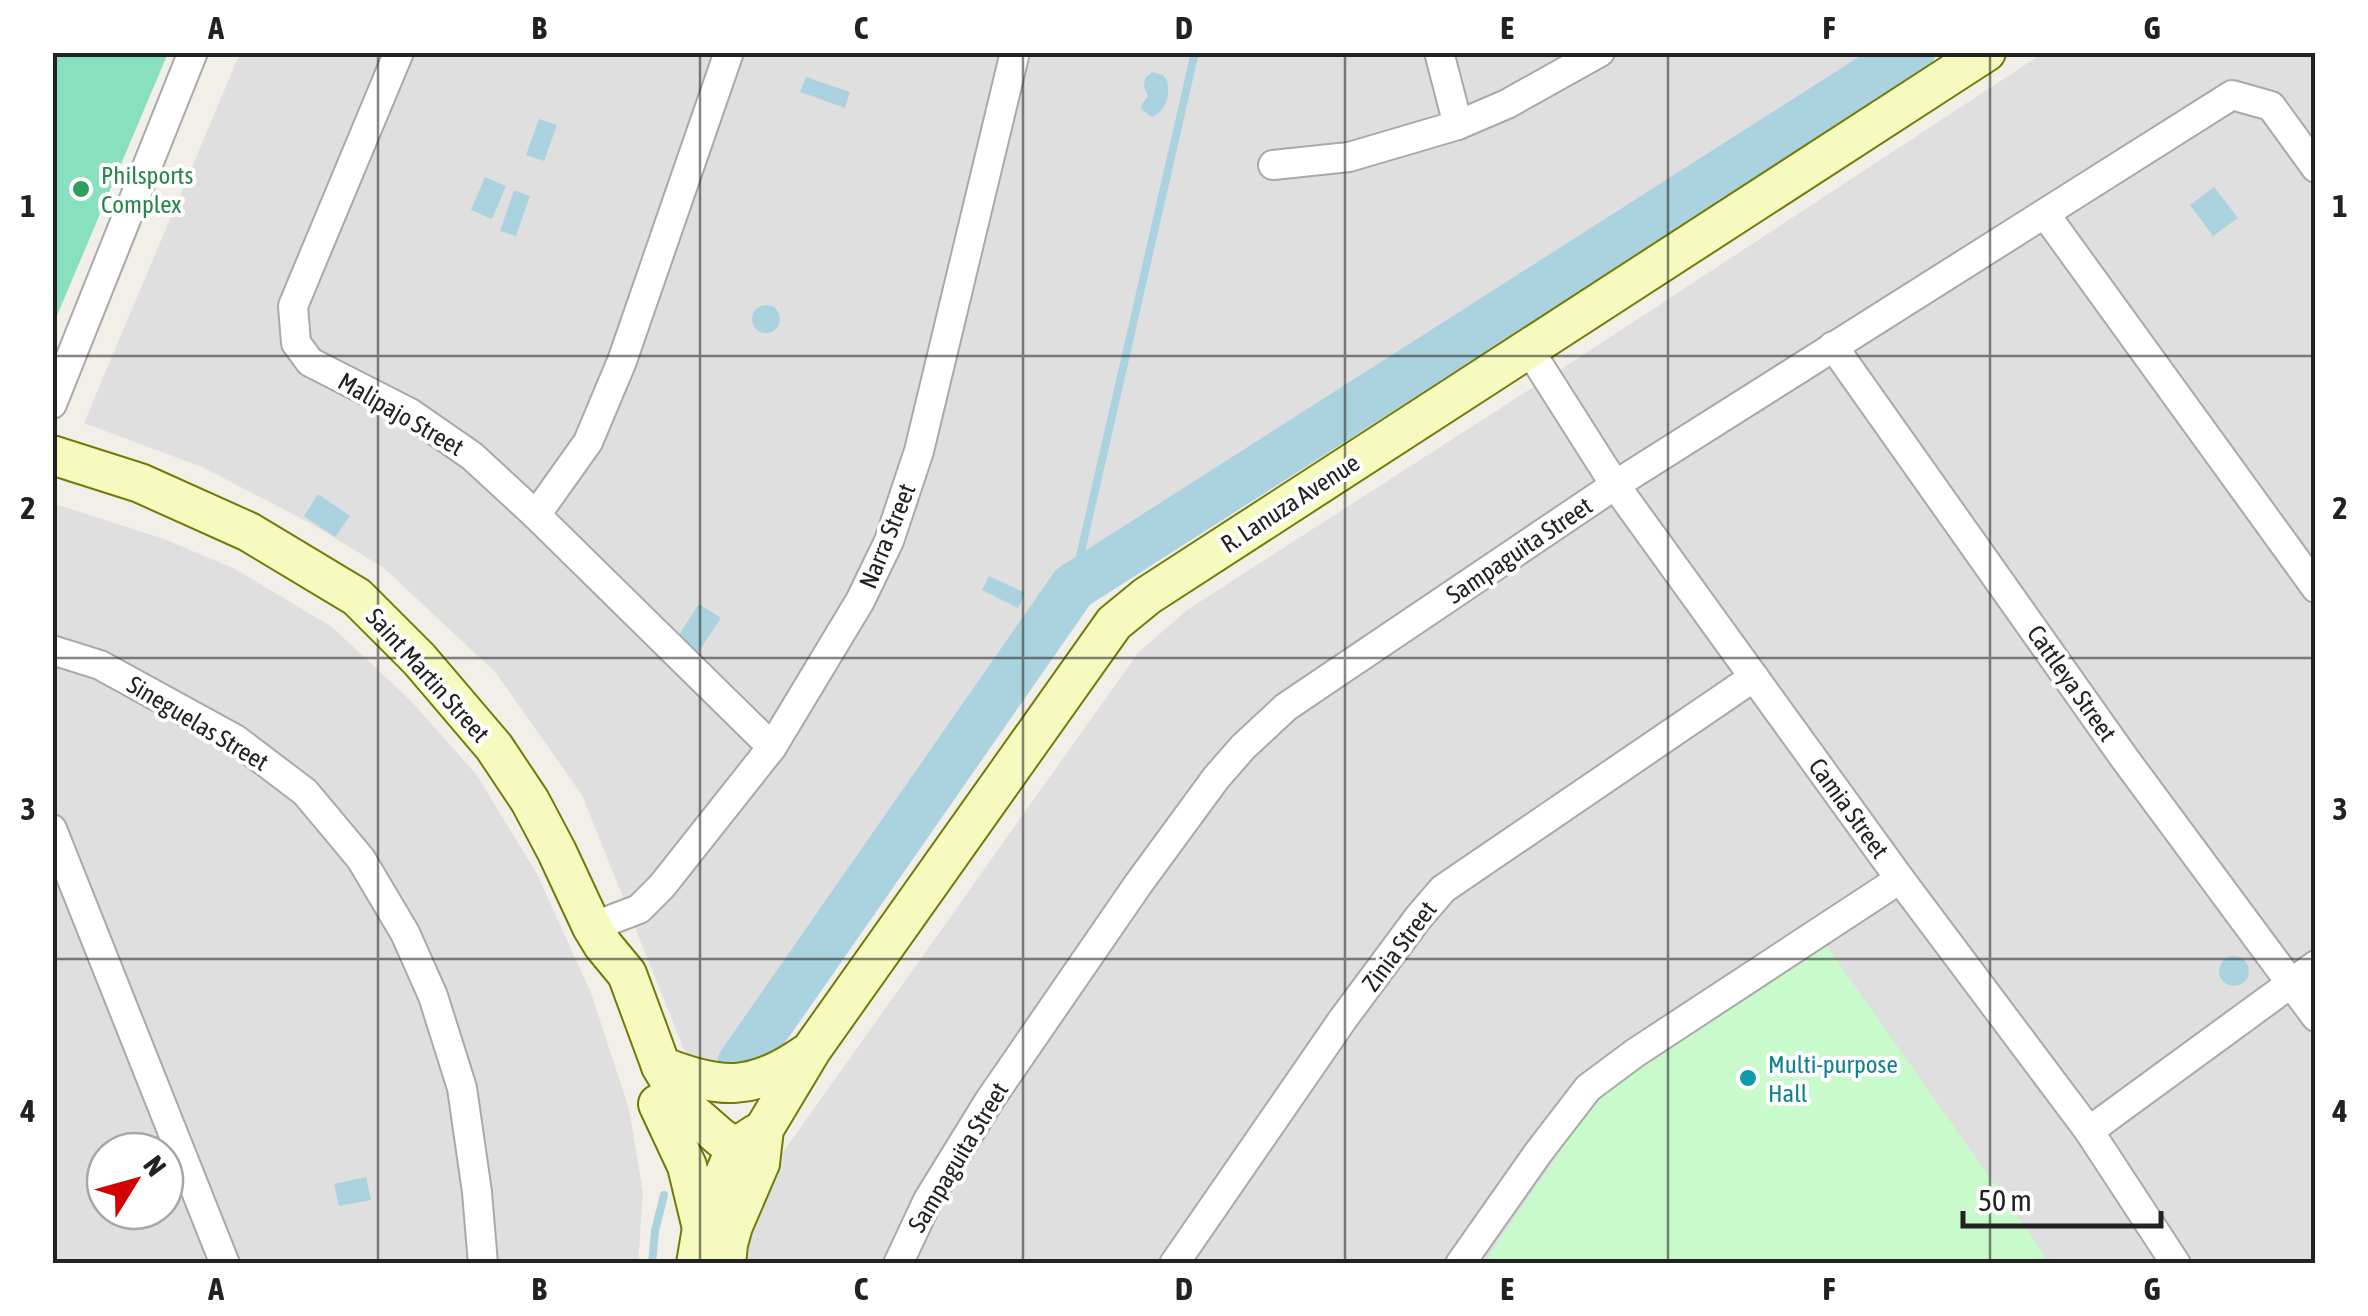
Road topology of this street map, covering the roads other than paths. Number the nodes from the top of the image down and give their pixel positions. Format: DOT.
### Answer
graph roads {
  1 [pos="193,52"];
  2 [pos="399,52"];
  3 [pos="729,52"];
  4 [pos="1015,52"];
  5 [pos="1439,52"];
  6 [pos="1600,52"];
  7 [pos="1986,52"];
  8 [pos="1458,124"];
  9 [pos="1274,165"];
  10 [pos="2316,168"];
  11 [pos="2045,214"];
  12 [pos="1833,346"];
  13 [pos="1528,348"];
  14 [pos="52,404"];
  15 [pos="52,454"];
  16 [pos="1615,486"];
  17 [pos="536,514"];
  18 [pos="2316,588"];
  19 [pos="52,650"];
  20 [pos="1754,677"];
  21 [pos="772,747"];
  22 [pos="52,829"];
  23 [pos="1900,879"];
  24 [pos="598,936"];
  25 [pos="2316,965"];
  26 [pos="2290,983"];
  27 [pos="2316,1017"];
  28 [pos="812,1050"];
  29 [pos="661,1066"];
  30 [pos="658,1104"];
  31 [pos="2089,1131"];
  32 [pos="747,1159"];
  33 [pos="699,1246"];
  34 [pos="225,1264"];
  35 [pos="483,1264"];
  36 [pos="726,1264"];
  37 [pos="898,1264"];
  38 [pos="1174,1264"];
  39 [pos="1460,1264"];
  40 [pos="2176,1264"];
  1 -- 14 [label="street"];
  2 -- 17 [label="street, Malipajo Street"];
  3 -- 17 [label="street"];
  4 -- 21 [label="street, Narra Street"];
  5 -- 8 [label="street"];
  6 -- 8 [label="street"];
  7 -- 13 [label="main road, R. Lanuza Avenue"];
  8 -- 9 [label="street"];
  10 -- 11 [label="street, Sampaguita Street"];
  11 -- 12 [label="street, Sampaguita Street"];
  11 -- 18 [label="street"];
  12 -- 16 [label="street, Sampaguita Street"];
  12 -- 26 [label="street, Cattleya Street"];
  13 -- 16 [label="street, Camia Street"];
  13 -- 28 [label="main road, R. Lanuza Avenue"];
  15 -- 24 [label="main road, Saint Martin Street"];
  16 -- 20 [label="street, Camia Street"];
  16 -- 37 [label="street, Sampaguita Street"];
  17 -- 21 [label="street, Malipajo Street"];
  19 -- 35 [label="street, Sineguelas Street"];
  20 -- 23 [label="street, Camia Street"];
  20 -- 38 [label="street, Zinia Street"];
  21 -- 24 [label="street, Narra Street"];
  22 -- 34 [label="street"];
  23 -- 31 [label="street, Camia Street"];
  23 -- 39 [label="street"];
  24 -- 29 [label="main road, Saint Martin Street"];
  24 -- 30 [label="main road, Saint Martin Street"];
  25 -- 26 [label="street"];
  26 -- 27 [label="street, Cattleya Street"];
  26 -- 31 [label="street"];
  28 -- 29 [label="main road"];
  28 -- 32 [label="main road, R. Lanuza Avenue"];
  29 -- 32 [label="main road, Saint Martin Street"];
  30 -- 32 [label="main road, Saint Martin Street"];
  30 -- 33 [label="main road"];
  31 -- 40 [label="street, Camia Street"];
  32 -- 33 [label="main road, R. Lanuza Avenue"];
  32 -- 36 [label="main road, R. Lanuza Avenue"];
}
